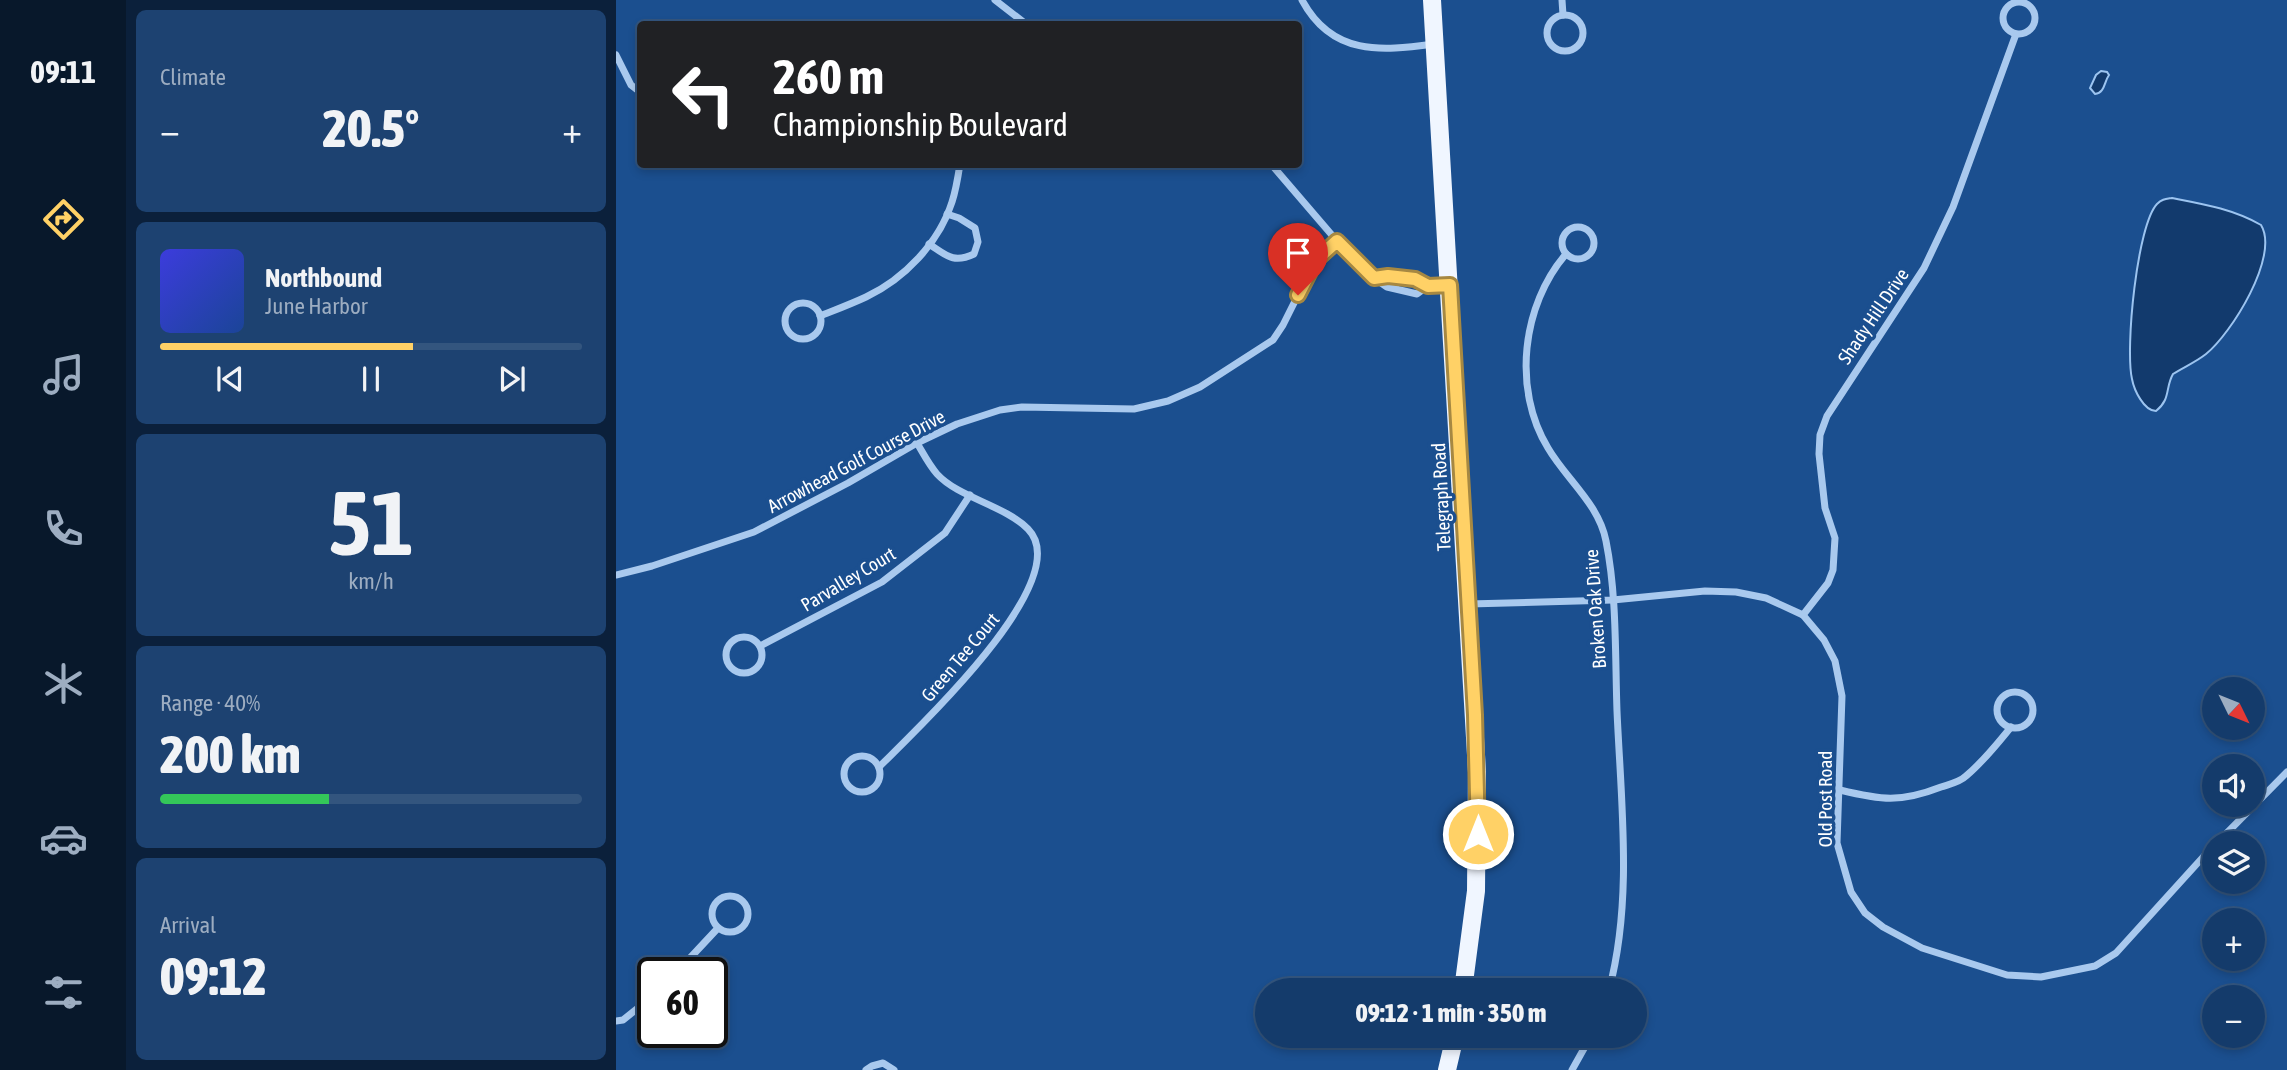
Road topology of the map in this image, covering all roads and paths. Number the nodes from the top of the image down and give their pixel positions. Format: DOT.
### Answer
graph roads {
  1 [pos="995,0"];
  2 [pos="1302,0"];
  3 [pos="1432,0"];
  4 [pos="1562,0"];
  5 [pos="1563,15"];
  6 [pos="1013,16"];
  7 [pos="1009,21"];
  8 [pos="1021,21"];
  9 [pos="2016,34"];
  10 [pos="1435,44"];
  11 [pos="616,55"];
  12 [pos="637,90"];
  13 [pos="959,168"];
  14 [pos="1275,168"];
  15 [pos="947,214"];
  16 [pos="1337,241"];
  17 [pos="929,244"];
  18 [pos="1566,254"];
  19 [pos="1374,278"];
  20 [pos="1450,285"];
  21 [pos="1428,286"];
  22 [pos="820,316"];
  23 [pos="917,443"];
  24 [pos="970,495"];
  25 [pos="616,575"];
  26 [pos="1613,600"];
  27 [pos="1469,604"];
  28 [pos="1803,615"];
  29 [pos="760,646"];
  30 [pos="2011,727"];
  31 [pos="879,768"];
  32 [pos="2287,772"];
  33 [pos="1840,790"];
  34 [pos="2228,831"];
  35 [pos="2202,858"];
  36 [pos="718,928"];
  37 [pos="691,957"];
  38 [pos="1465,978"];
  39 [pos="1612,978"];
  40 [pos="637,1009"];
  41 [pos="616,1021"];
  42 [pos="1452,1048"];
  43 [pos="1584,1048"];
  44 [pos="866,1070"];
  45 [pos="894,1070"];
  46 [pos="1447,1070"];
  47 [pos="1572,1070"];
  1 -- 6 [label="street"];
  2 -- 10 [label="street"];
  3 -- 10 [label="main road, Telegraph Road"];
  4 -- 5 [label="street"];
  5 -- 5 [label="street"];
  6 -- 7 [label="street"];
  6 -- 8 [label="street"];
  9 -- 9 [label="street, Shady Hill Drive"];
  9 -- 28 [label="street, Shady Hill Drive"];
  10 -- 20 [label="main road, Telegraph Road"];
  11 -- 12 [label="street"];
  13 -- 15 [label="street"];
  14 -- 16 [label="street"];
  15 -- 17 [label="street"];
  15 -- 17 [label="street"];
  16 -- 19 [label="street"];
  16 -- 23 [label="street, Arrowhead Golf Course Drive"];
  17 -- 22 [label="street"];
  18 -- 18 [label="street, Broken Oak Drive"];
  18 -- 26 [label="street, Broken Oak Drive"];
  19 -- 21 [label="street"];
  19 -- 21 [label="street"];
  20 -- 21 [label="street"];
  20 -- 27 [label="main road, Telegraph Road"];
  22 -- 22 [label="street"];
  23 -- 24 [label="street, Green Tee Court"];
  23 -- 25 [label="street, Arrowhead Golf Course Drive"];
  24 -- 29 [label="street, Parvalley Court"];
  24 -- 31 [label="street, Green Tee Court"];
  26 -- 27 [label="street, Old Post Road"];
  26 -- 28 [label="street, Old Post Road"];
  26 -- 39 [label="street, Broken Oak Drive"];
  27 -- 38 [label="main road, Telegraph Road"];
  28 -- 33 [label="street, Old Post Road"];
  29 -- 29 [label="street"];
  30 -- 30 [label="street"];
  30 -- 33 [label="street"];
  31 -- 31 [label="street, Green Tee Court"];
  32 -- 34 [label="street, Old Post Road"];
  33 -- 35 [label="street, Old Post Road"];
  36 -- 36 [label="street"];
  36 -- 37 [label="street"];
  40 -- 41 [label="street"];
  42 -- 46 [label="main road"];
  43 -- 47 [label="street"];
  44 -- 45 [label="street"];
}
